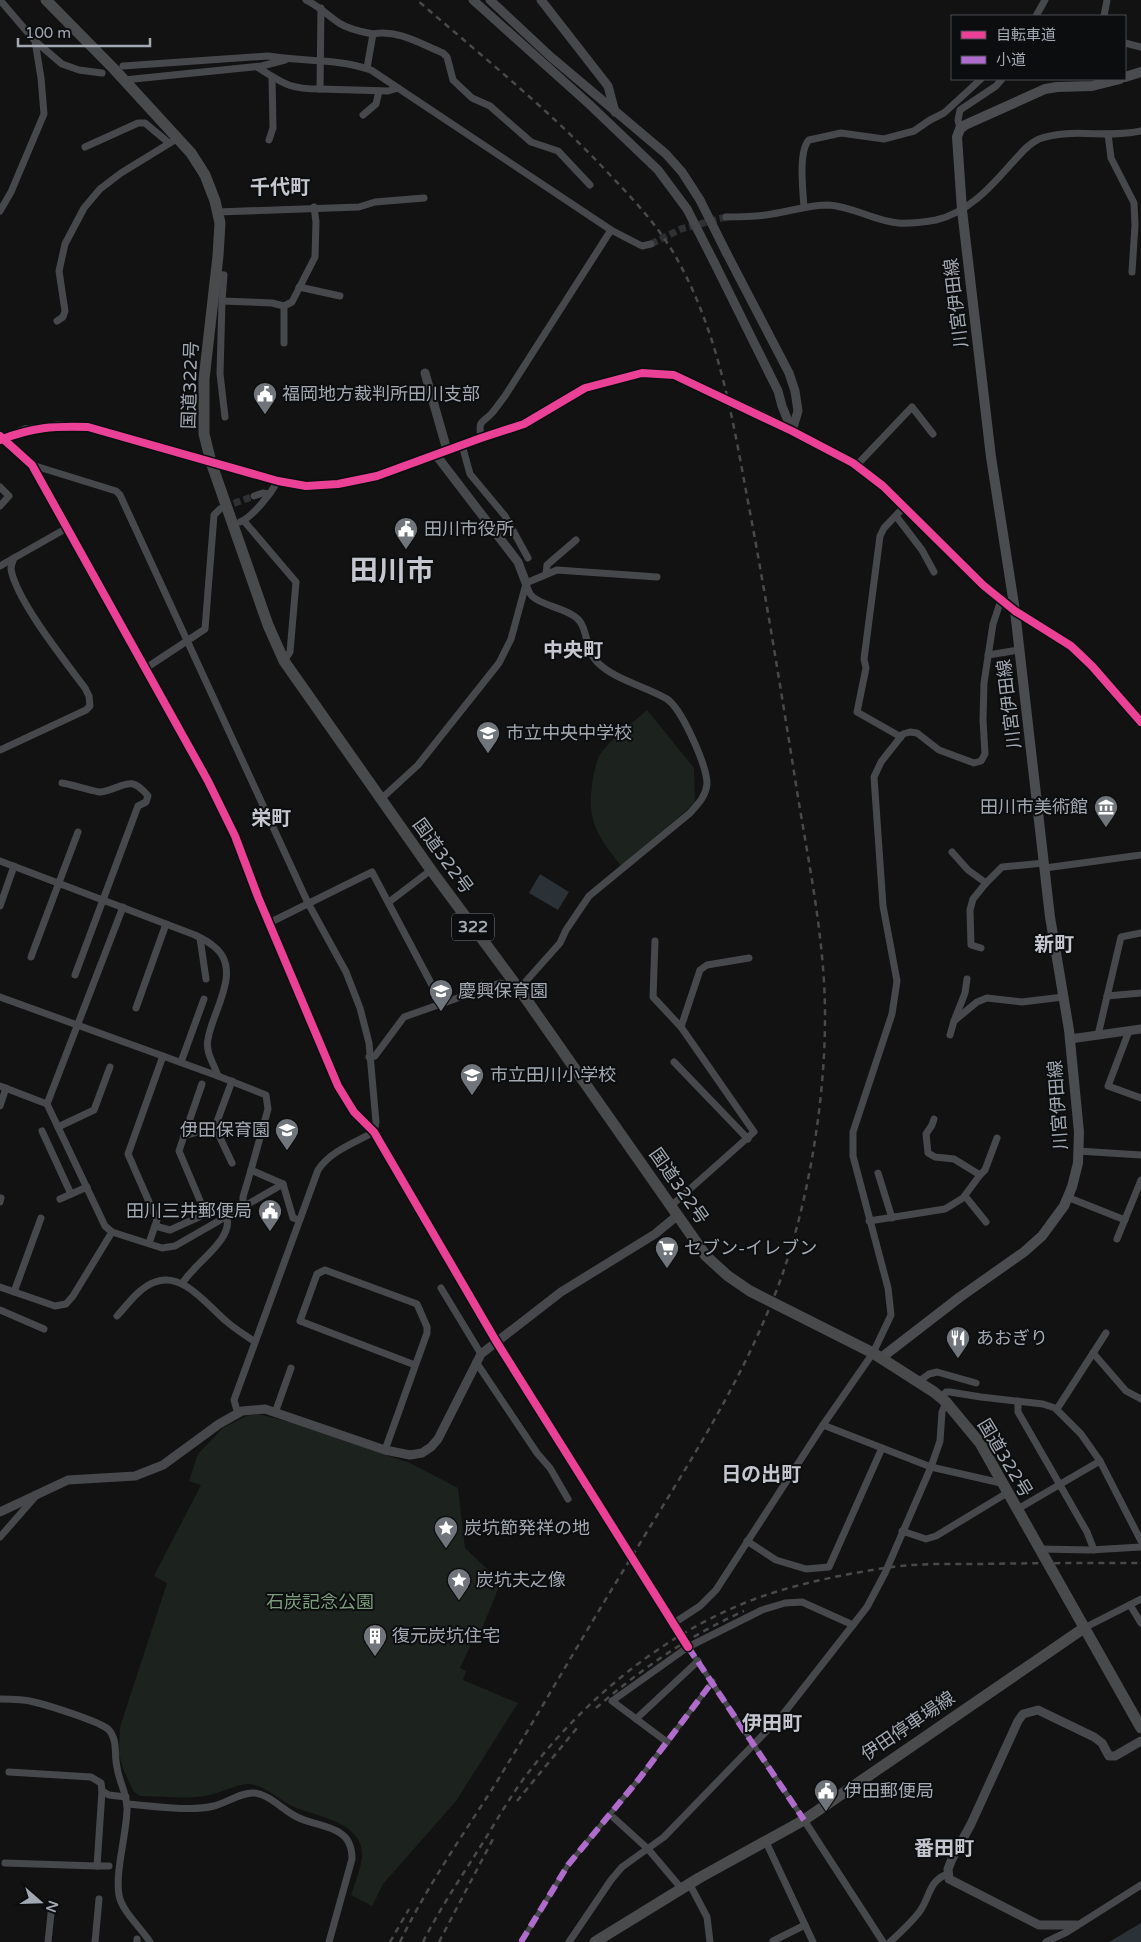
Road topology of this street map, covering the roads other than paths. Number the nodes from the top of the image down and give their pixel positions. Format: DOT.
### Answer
graph roads {
  1 [pos="0,0"];
  2 [pos="46,0"];
  3 [pos="306,0"];
  4 [pos="473,0"];
  5 [pos="490,0"];
  6 [pos="541,0"];
  7 [pos="1046,0"];
  8 [pos="1107,0"];
  9 [pos="321,8"];
  10 [pos="1037,15"];
  11 [pos="1104,15"];
  12 [pos="373,34"];
  13 [pos="35,41"];
  14 [pos="1126,43"];
  15 [pos="1141,47"];
  16 [pos="286,59"];
  17 [pos="320,60"];
  18 [pos="123,66"];
  19 [pos="257,67"];
  20 [pos="366,68"];
  21 [pos="1141,72"];
  22 [pos="102,73"];
  23 [pos="272,76"];
  24 [pos="1126,77"];
  25 [pos="124,80"];
  26 [pos="602,80"];
  27 [pos="980,80"];
  28 [pos="1001,80"];
  29 [pos="1116,80"];
  30 [pos="398,88"];
  31 [pos="320,89"];
  32 [pos="379,91"];
  33 [pos="596,96"];
  34 [pos="589,104"];
  35 [pos="615,112"];
  36 [pos="363,116"];
  37 [pos="960,129"];
  38 [pos="1141,131"];
  39 [pos="1108,134"];
  40 [pos="269,140"];
  41 [pos="173,141"];
  42 [pos="85,147"];
  43 [pos="590,185"];
  44 [pos="424,198"];
  45 [pos="314,207"];
  46 [pos="804,207"];
  47 [pos="962,210"];
  48 [pos="0,211"];
  49 [pos="217,212"];
  50 [pos="726,218"];
  51 [pos="611,230"];
  52 [pos="651,244"];
  53 [pos="1132,272"];
  54 [pos="216,274"];
  55 [pos="737,274"];
  56 [pos="723,281"];
  57 [pos="299,287"];
  58 [pos="340,296"];
  59 [pos="222,301"];
  60 [pos="284,306"];
  61 [pos="57,321"];
  62 [pos="284,343"];
  63 [pos="425,373"];
  64 [pos="225,417"];
  65 [pos="792,431"];
  66 [pos="933,434"];
  67 [pos="0,436"];
  68 [pos="481,438"];
  69 [pos="0,440"];
  70 [pos="462,446"];
  71 [pos="448,450"];
  72 [pos="436,455"];
  73 [pos="211,462"];
  74 [pos="32,466"];
  75 [pos="856,466"];
  76 [pos="278,481"];
  77 [pos="0,487"];
  78 [pos="269,494"];
  79 [pos="254,496"];
  80 [pos="0,506"];
  81 [pos="904,507"];
  82 [pos="220,508"];
  83 [pos="896,516"];
  84 [pos="239,523"];
  85 [pos="67,528"];
  86 [pos="576,540"];
  87 [pos="14,558"];
  88 [pos="528,558"];
  89 [pos="0,566"];
  90 [pos="934,572"];
  91 [pos="546,574"];
  92 [pos="657,577"];
  93 [pos="526,583"];
  94 [pos="1001,600"];
  95 [pos="1015,612"];
  96 [pos="188,641"];
  97 [pos="1020,650"];
  98 [pos="988,655"];
  99 [pos="284,661"];
  100 [pos="146,668"];
  101 [pos="1141,722"];
  102 [pos="901,737"];
  103 [pos="0,750"];
  104 [pos="62,783"];
  105 [pos="381,799"];
  106 [pos="78,832"];
  107 [pos="952,852"];
  108 [pos="1141,855"];
  109 [pos="0,861"];
  110 [pos="1045,865"];
  111 [pos="14,866"];
  112 [pos="431,870"];
  113 [pos="59,883"];
  114 [pos="986,883"];
  115 [pos="103,899"];
  116 [pos="389,902"];
  117 [pos="308,903"];
  118 [pos="0,906"];
  119 [pos="123,907"];
  120 [pos="269,923"];
  121 [pos="166,924"];
  122 [pos="1141,933"];
  123 [pos="200,938"];
  124 [pos="655,941"];
  125 [pos="982,948"];
  126 [pos="31,957"];
  127 [pos="749,958"];
  128 [pos="75,975"];
  129 [pos="206,979"];
  130 [pos="967,979"];
  131 [pos="519,989"];
  132 [pos="1141,993"];
  133 [pos="1063,996"];
  134 [pos="1107,996"];
  135 [pos="0,997"];
  136 [pos="204,999"];
  137 [pos="442,1004"];
  138 [pos="136,1008"];
  139 [pos="954,1021"];
  140 [pos="77,1026"];
  141 [pos="682,1027"];
  142 [pos="1141,1029"];
  143 [pos="1129,1031"];
  144 [pos="1098,1035"];
  145 [pos="950,1036"];
  146 [pos="1070,1039"];
  147 [pos="163,1056"];
  148 [pos="369,1057"];
  149 [pos="181,1062"];
  150 [pos="674,1062"];
  151 [pos="110,1067"];
  152 [pos="218,1076"];
  153 [pos="232,1081"];
  154 [pos="202,1084"];
  155 [pos="3,1087"];
  156 [pos="1141,1098"];
  157 [pos="48,1104"];
  158 [pos="0,1106"];
  159 [pos="934,1119"];
  160 [pos="58,1127"];
  161 [pos="215,1127"];
  162 [pos="42,1131"];
  163 [pos="374,1132"];
  164 [pos="184,1136"];
  165 [pos="997,1138"];
  166 [pos="748,1139"];
  167 [pos="1078,1151"];
  168 [pos="1141,1155"];
  169 [pos="232,1163"];
  170 [pos="251,1170"];
  171 [pos="878,1172"];
  172 [pos="980,1175"];
  173 [pos="1141,1180"];
  174 [pos="283,1184"];
  175 [pos="87,1186"];
  176 [pos="71,1194"];
  177 [pos="965,1196"];
  178 [pos="1067,1197"];
  179 [pos="60,1199"];
  180 [pos="672,1205"];
  181 [pos="243,1207"];
  182 [pos="678,1215"];
  183 [pos="227,1217"];
  184 [pos="41,1218"];
  185 [pos="892,1218"];
  186 [pos="299,1220"];
  187 [pos="1125,1220"];
  188 [pos="869,1221"];
  189 [pos="986,1222"];
  190 [pos="155,1226"];
  191 [pos="112,1232"];
  192 [pos="1117,1239"];
  193 [pos="148,1243"];
  194 [pos="182,1284"];
  195 [pos="0,1287"];
  196 [pos="441,1288"];
  197 [pos="14,1292"];
  198 [pos="0,1310"];
  199 [pos="117,1316"];
  200 [pos="44,1329"];
  201 [pos="1106,1334"];
  202 [pos="496,1341"];
  203 [pos="255,1342"];
  204 [pos="1093,1353"];
  205 [pos="877,1356"];
  206 [pos="479,1358"];
  207 [pos="416,1365"];
  208 [pos="291,1368"];
  209 [pos="918,1382"];
  210 [pos="976,1383"];
  211 [pos="1141,1399"];
  212 [pos="944,1400"];
  213 [pos="1018,1401"];
  214 [pos="1057,1410"];
  215 [pos="275,1413"];
  216 [pos="238,1414"];
  217 [pos="823,1425"];
  218 [pos="882,1448"];
  219 [pos="385,1450"];
  220 [pos="1100,1461"];
  221 [pos="930,1467"];
  222 [pos="1001,1483"];
  223 [pos="1060,1484"];
  224 [pos="1007,1493"];
  225 [pos="38,1494"];
  226 [pos="568,1499"];
  227 [pos="1016,1510"];
  228 [pos="0,1512"];
  229 [pos="902,1531"];
  230 [pos="0,1536"];
  231 [pos="747,1541"];
  232 [pos="1141,1541"];
  233 [pos="1141,1547"];
  234 [pos="1040,1548"];
  235 [pos="1094,1550"];
  236 [pos="1141,1599"];
  237 [pos="1130,1605"];
  238 [pos="1141,1623"];
  239 [pos="674,1624"];
  240 [pos="853,1625"];
  241 [pos="1084,1628"];
  242 [pos="688,1646"];
  243 [pos="698,1661"];
  244 [pos="713,1681"];
  245 [pos="0,1699"];
  246 [pos="636,1719"];
  247 [pos="1141,1728"];
  248 [pos="1141,1741"];
  249 [pos="667,1742"];
  250 [pos="755,1744"];
  251 [pos="9,1772"];
  252 [pos="102,1791"];
  253 [pos="127,1801"];
  254 [pos="614,1818"];
  255 [pos="804,1820"];
  256 [pos="766,1842"];
  257 [pos="648,1849"];
  258 [pos="5,1863"];
  259 [pos="97,1866"];
  260 [pos="108,1866"];
  261 [pos="948,1874"];
  262 [pos="1141,1885"];
  263 [pos="685,1886"];
  264 [pos="98,1899"];
  265 [pos="52,1904"];
  266 [pos="805,1925"];
  267 [pos="1076,1925"];
  268 [pos="773,1941"];
  269 [pos="48,1942"];
  270 [pos="95,1942"];
  271 [pos="150,1942"];
  272 [pos="329,1942"];
  273 [pos="521,1942"];
  274 [pos="569,1942"];
  275 [pos="595,1942"];
  276 [pos="710,1942"];
  277 [pos="813,1942"];
  278 [pos="882,1942"];
  279 [pos="890,1942"];
  280 [pos="1046,1942"];
  1 -- 13 [label="street"];
  2 -- 25 [label="highway, 国道322号 / 322"];
  3 -- 9 [label="street"];
  4 -- 34 [label="street"];
  5 -- 33 [label="street"];
  6 -- 26 [label="street"];
  7 -- 10 [label="street"];
  8 -- 11 [label="street"];
  9 -- 12 [label="street"];
  9 -- 17 [label="street"];
  12 -- 20 [label="street"];
  12 -- 43 [label="street"];
  13 -- 22 [label="street"];
  13 -- 48 [label="street"];
  14 -- 15 [label="street"];
  16 -- 17 [label="street"];
  16 -- 18 [label="street"];
  16 -- 19 [label="street"];
  17 -- 20 [label="street"];
  17 -- 31 [label="street"];
  19 -- 23 [label="street"];
  19 -- 25 [label="street"];
  20 -- 30 [label="street"];
  21 -- 24 [label="main road"];
  23 -- 31 [label="street"];
  23 -- 40 [label="street"];
  25 -- 41 [label="highway, 国道322号 / 322"];
  26 -- 33 [label="street"];
  26 -- 35 [label="street"];
  27 -- 46 [label="street"];
  28 -- 37 [label="street"];
  29 -- 37 [label="main road"];
  30 -- 32 [label="street"];
  30 -- 51 [label="street"];
  31 -- 32 [label="street"];
  32 -- 36 [label="street"];
  33 -- 34 [label="street"];
  33 -- 35 [label="street"];
  34 -- 56 [label="street, bridge"];
  35 -- 55 [label="street, bridge"];
  37 -- 47 [label="main road, 川宮伊田線"];
  38 -- 39 [label="street"];
  39 -- 47 [label="street"];
  39 -- 53 [label="street"];
  41 -- 42 [label="street"];
  41 -- 49 [label="highway, 国道322号 / 322"];
  41 -- 61 [label="street"];
  44 -- 45 [label="street"];
  45 -- 49 [label="street"];
  45 -- 57 [label="street"];
  46 -- 47 [label="street"];
  46 -- 50 [label="street"];
  47 -- 95 [label="main road, 川宮伊田線"];
  49 -- 54 [label="highway, 国道322号 / 322"];
  51 -- 52 [label="street"];
  51 -- 68 [label="street"];
  54 -- 59 [label="street"];
  54 -- 73 [label="highway, 国道322号 / 322"];
  55 -- 56 [label="street"];
  55 -- 65 [label="street"];
  56 -- 65 [label="street"];
  57 -- 58 [label="street"];
  57 -- 60 [label="street"];
  59 -- 60 [label="street"];
  59 -- 64 [label="street"];
  60 -- 62 [label="street"];
  63 -- 71 [label="street"];
  65 -- 68 [label="street, bridge"];
  65 -- 75 [label="street"];
  66 -- 75 [label="street"];
  67 -- 74 [label="street"];
  68 -- 70 [label="street"];
  69 -- 73 [label="street, bridge"];
  70 -- 71 [label="street"];
  70 -- 88 [label="street"];
  71 -- 72 [label="street"];
  72 -- 76 [label="street"];
  72 -- 93 [label="street"];
  73 -- 76 [label="street"];
  73 -- 84 [label="highway, 国道322号 / 322"];
  74 -- 85 [label="street"];
  74 -- 96 [label="street"];
  75 -- 81 [label="street"];
  76 -- 78 [label="street"];
  77 -- 80 [label="street"];
  78 -- 79 [label="street"];
  78 -- 84 [label="street"];
  81 -- 83 [label="street"];
  81 -- 94 [label="street"];
  82 -- 96 [label="street"];
  83 -- 90 [label="street"];
  83 -- 102 [label="street"];
  84 -- 99 [label="highway, 国道322号 / 322"];
  84 -- 99 [label="street"];
  85 -- 87 [label="street"];
  85 -- 100 [label="street"];
  86 -- 91 [label="street"];
  87 -- 89 [label="street"];
  87 -- 103 [label="street"];
  91 -- 92 [label="street"];
  91 -- 93 [label="street"];
  93 -- 105 [label="street"];
  93 -- 131 [label="street"];
  94 -- 95 [label="street"];
  94 -- 98 [label="street"];
  95 -- 97 [label="main road, 川宮伊田線"];
  95 -- 101 [label="street"];
  96 -- 100 [label="street"];
  96 -- 117 [label="street"];
  97 -- 98 [label="street"];
  97 -- 110 [label="main road, 川宮伊田線"];
  98 -- 102 [label="street"];
  99 -- 105 [label="highway, 国道322号 / 322"];
  100 -- 120 [label="street"];
  102 -- 188 [label="street"];
  104 -- 115 [label="street"];
  105 -- 112 [label="highway, 国道322号 / 322"];
  106 -- 113 [label="street"];
  107 -- 114 [label="street"];
  108 -- 110 [label="street"];
  109 -- 111 [label="street"];
  110 -- 114 [label="street"];
  110 -- 133 [label="main road, 川宮伊田線"];
  111 -- 113 [label="street"];
  111 -- 118 [label="street"];
  112 -- 116 [label="street"];
  112 -- 131 [label="highway, 国道322号 / 322"];
  113 -- 115 [label="street"];
  113 -- 126 [label="street"];
  114 -- 125 [label="street"];
  115 -- 119 [label="street"];
  115 -- 128 [label="street"];
  116 -- 117 [label="street"];
  116 -- 137 [label="street"];
  117 -- 120 [label="street"];
  117 -- 148 [label="street"];
  119 -- 121 [label="street"];
  119 -- 140 [label="street"];
  120 -- 163 [label="street"];
  121 -- 123 [label="street"];
  121 -- 138 [label="street"];
  122 -- 134 [label="street"];
  123 -- 129 [label="street"];
  123 -- 152 [label="street"];
  124 -- 141 [label="street"];
  127 -- 141 [label="street"];
  130 -- 139 [label="street"];
  131 -- 137 [label="street"];
  131 -- 180 [label="highway, 国道322号 / 322"];
  132 -- 134 [label="street"];
  133 -- 139 [label="street"];
  133 -- 146 [label="main road, 川宮伊田線"];
  134 -- 144 [label="street"];
  135 -- 140 [label="street"];
  136 -- 149 [label="street"];
  137 -- 148 [label="street"];
  139 -- 145 [label="street"];
  140 -- 147 [label="street"];
  140 -- 157 [label="street"];
  141 -- 166 [label="street"];
  142 -- 143 [label="street"];
  143 -- 144 [label="street"];
  143 -- 156 [label="street"];
  144 -- 146 [label="street"];
  146 -- 167 [label="main road, 川宮伊田線"];
  147 -- 149 [label="street"];
  147 -- 190 [label="street"];
  148 -- 163 [label="street"];
  149 -- 152 [label="street"];
  150 -- 166 [label="street"];
  151 -- 160 [label="street"];
  152 -- 153 [label="street"];
  153 -- 161 [label="street"];
  153 -- 170 [label="street"];
  154 -- 164 [label="street"];
  155 -- 157 [label="street"];
  155 -- 158 [label="street"];
  157 -- 160 [label="street"];
  159 -- 172 [label="street"];
  160 -- 175 [label="street"];
  161 -- 164 [label="street"];
  161 -- 169 [label="street"];
  162 -- 176 [label="street"];
  163 -- 186 [label="street"];
  163 -- 202 [label="street"];
  164 -- 190 [label="street"];
  165 -- 172 [label="street"];
  166 -- 180 [label="street"];
  167 -- 168 [label="street"];
  167 -- 178 [label="main road, 川宮伊田線"];
  170 -- 174 [label="street"];
  170 -- 181 [label="street"];
  171 -- 185 [label="street"];
  172 -- 177 [label="street"];
  173 -- 187 [label="street"];
  174 -- 181 [label="street"];
  174 -- 186 [label="street"];
  175 -- 176 [label="street"];
  175 -- 191 [label="street"];
  176 -- 179 [label="street"];
  177 -- 185 [label="street"];
  177 -- 189 [label="street"];
  178 -- 187 [label="street"];
  178 -- 205 [label="main road, 川宮伊田線"];
  180 -- 182 [label="highway, 国道322号 / 322"];
  181 -- 183 [label="street"];
  182 -- 202 [label="street"];
  182 -- 205 [label="highway, 国道322号 / 322"];
  183 -- 193 [label="street"];
  183 -- 194 [label="street"];
  184 -- 197 [label="street"];
  185 -- 188 [label="street"];
  186 -- 203 [label="street"];
  187 -- 192 [label="street"];
  188 -- 205 [label="street"];
  190 -- 193 [label="street"];
  191 -- 193 [label="street"];
  191 -- 197 [label="street"];
  194 -- 199 [label="street"];
  194 -- 203 [label="street"];
  195 -- 197 [label="street"];
  196 -- 206 [label="street"];
  198 -- 200 [label="street"];
  201 -- 204 [label="street"];
  202 -- 206 [label="street"];
  202 -- 239 [label="street"];
  203 -- 216 [label="street"];
  204 -- 211 [label="street"];
  204 -- 214 [label="street"];
  205 -- 209 [label="highway, 国道322号 / 322"];
  205 -- 217 [label="street"];
  206 -- 219 [label="street"];
  206 -- 226 [label="street"];
  207 -- 207 [label="street"];
  207 -- 219 [label="street"];
  208 -- 215 [label="street"];
  209 -- 210 [label="street"];
  209 -- 212 [label="highway, 国道322号 / 322"];
  212 -- 213 [label="street"];
  212 -- 221 [label="street"];
  212 -- 222 [label="highway, 国道322号 / 322"];
  213 -- 214 [label="street"];
  213 -- 223 [label="street"];
  214 -- 220 [label="street"];
  215 -- 216 [label="street"];
  215 -- 219 [label="street"];
  216 -- 225 [label="street"];
  217 -- 218 [label="street"];
  217 -- 231 [label="street"];
  218 -- 221 [label="street"];
  218 -- 231 [label="street"];
  220 -- 223 [label="street"];
  220 -- 232 [label="street"];
  221 -- 222 [label="street"];
  221 -- 229 [label="street"];
  222 -- 224 [label="highway, 国道322号 / 322"];
  223 -- 227 [label="street"];
  223 -- 235 [label="street"];
  224 -- 227 [label="highway, 国道322号 / 322"];
  224 -- 229 [label="street"];
  225 -- 228 [label="street"];
  225 -- 230 [label="street"];
  227 -- 234 [label="highway, 国道322号 / 322"];
  229 -- 240 [label="street"];
  231 -- 239 [label="street"];
  233 -- 235 [label="street"];
  234 -- 235 [label="street"];
  234 -- 241 [label="highway, 国道322号 / 322"];
  236 -- 237 [label="street"];
  237 -- 238 [label="street"];
  237 -- 241 [label="street"];
  239 -- 242 [label="street"];
  240 -- 242 [label="street"];
  240 -- 250 [label="street"];
  241 -- 247 [label="highway, 国道322号 / 322"];
  241 -- 255 [label="main road, 伊田停車場線"];
  242 -- 243 [label="street"];
  242 -- 246 [label="street"];
  243 -- 244 [label="street"];
  243 -- 246 [label="street"];
  244 -- 249 [label="street"];
  244 -- 250 [label="street"];
  245 -- 253 [label="street"];
  246 -- 249 [label="street"];
  248 -- 261 [label="street"];
  249 -- 273 [label="street"];
  250 -- 255 [label="street"];
  250 -- 257 [label="street"];
  251 -- 252 [label="street"];
  252 -- 253 [label="street"];
  252 -- 259 [label="street"];
  253 -- 271 [label="street"];
  253 -- 272 [label="street"];
  254 -- 257 [label="street"];
  255 -- 256 [label="main road, 伊田停車場線"];
  255 -- 278 [label="street"];
  256 -- 263 [label="main road, 伊田停車場線"];
  256 -- 266 [label="street"];
  257 -- 263 [label="street"];
  257 -- 274 [label="street"];
  258 -- 259 [label="street"];
  259 -- 260 [label="street"];
  261 -- 267 [label="street"];
  261 -- 279 [label="street"];
  262 -- 267 [label="street"];
  263 -- 275 [label="main road, 伊田停車場線"];
  263 -- 276 [label="street"];
  264 -- 270 [label="street"];
  265 -- 269 [label="street"];
  266 -- 268 [label="street"];
  266 -- 277 [label="street"];
  267 -- 280 [label="street"];
}
